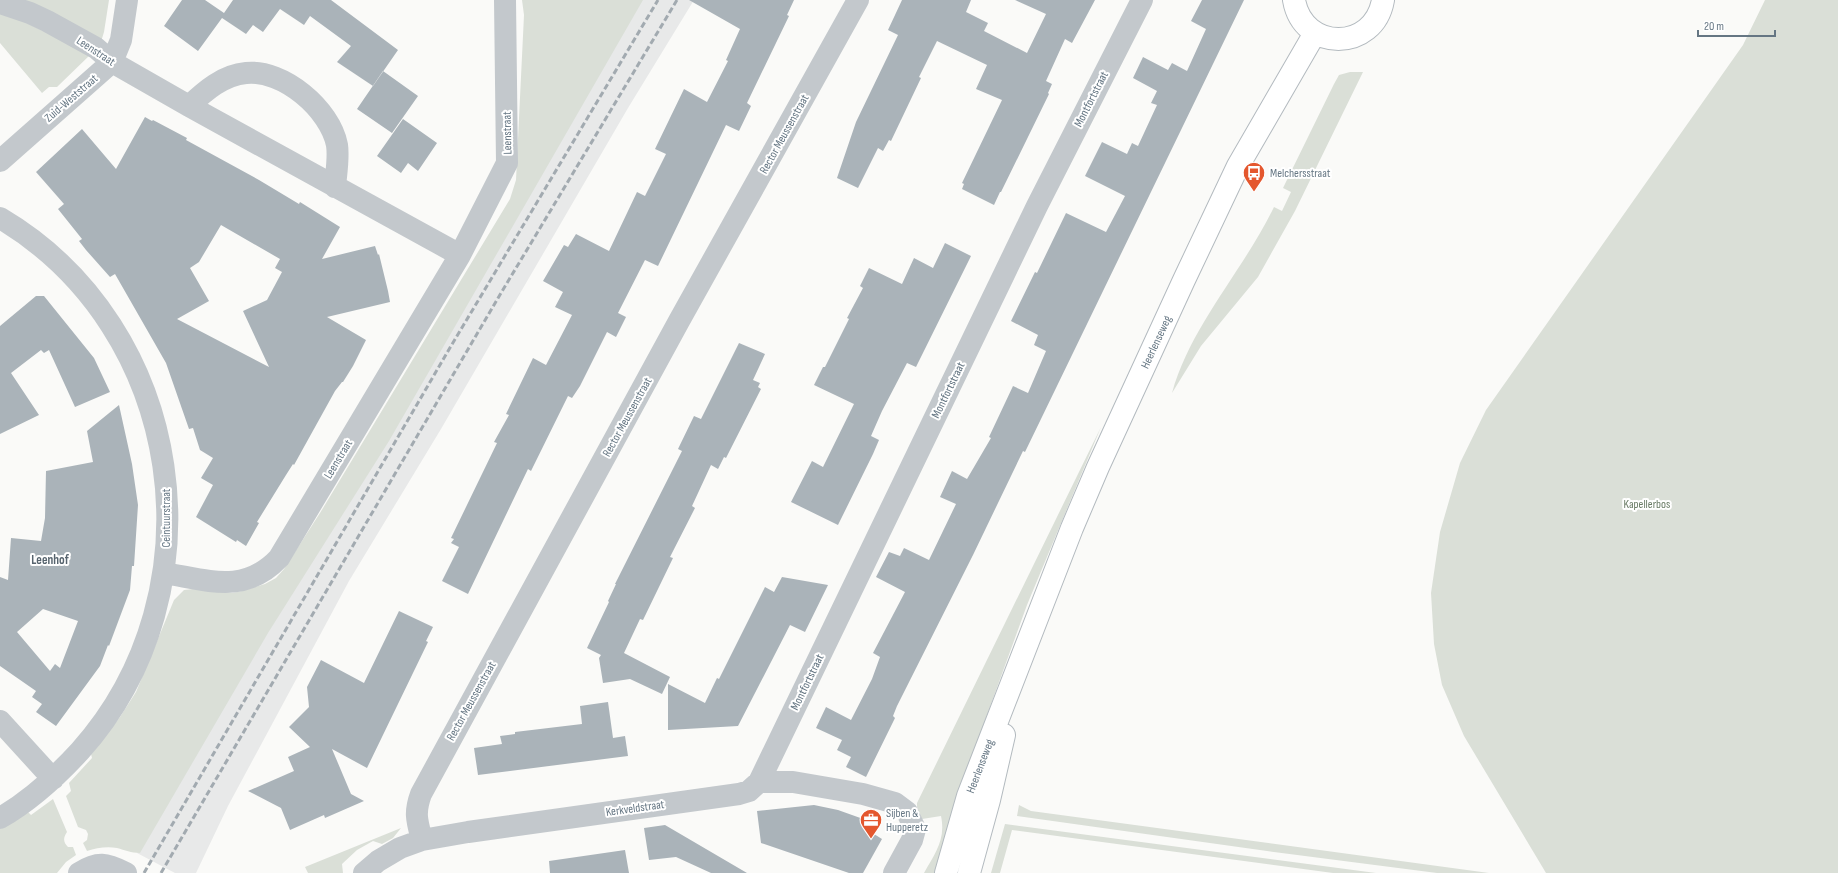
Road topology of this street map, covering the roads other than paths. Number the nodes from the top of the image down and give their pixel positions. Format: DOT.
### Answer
graph roads {
  1 [pos="127,0"];
  2 [pos="505,0"];
  3 [pos="858,0"];
  4 [pos="1142,0"];
  5 [pos="1294,0"];
  6 [pos="1383,0"];
  7 [pos="0,3"];
  8 [pos="1315,33"];
  9 [pos="112,62"];
  10 [pos="189,106"];
  11 [pos="0,161"];
  12 [pos="335,188"];
  13 [pos="0,218"];
  14 [pos="460,255"];
  15 [pos="164,573"];
  16 [pos="1020,662"];
  17 [pos="0,721"];
  18 [pos="53,779"];
  19 [pos="759,782"];
  20 [pos="0,818"];
  21 [pos="422,840"];
  22 [pos="79,873"];
  23 [pos="126,873"];
  24 [pos="364,873"];
  25 [pos="894,873"];
  26 [pos="946,873"];
  27 [pos="969,873"];
  1 -- 9 [label="street, Zuid-Weststraat"];
  2 -- 14 [label="street, Leenstraat"];
  3 -- 21 [label="street, Rector Meussenstraat"];
  4 -- 19 [label="street, Montfortstraat"];
  5 -- 8 [label="main road"];
  6 -- 8 [label="main road"];
  7 -- 9 [label="street, Leenstraat"];
  8 -- 16 [label="main road, Heerlenseweg"];
  9 -- 10 [label="street, Leenstraat"];
  9 -- 11 [label="street, Zuid-Weststraat"];
  10 -- 12 [label="street, Leenstraat"];
  10 -- 12 [label="street"];
  12 -- 14 [label="street, Leenstraat"];
  13 -- 15 [label="street, Ceintuurstraat"];
  14 -- 15 [label="street, Leenstraat"];
  15 -- 18 [label="street, Ceintuurstraat"];
  16 -- 26 [label="main road, Heerlenseweg"];
  16 -- 27 [label="main road, Heerlenseweg"];
  17 -- 18 [label="street"];
  18 -- 20 [label="street, Ceintuurstraat"];
  19 -- 21 [label="street, Kerkveldstraat"];
  19 -- 25 [label="street"];
  21 -- 24 [label="street, Kerkveldstraat"];
  22 -- 23 [label="street"];
}
